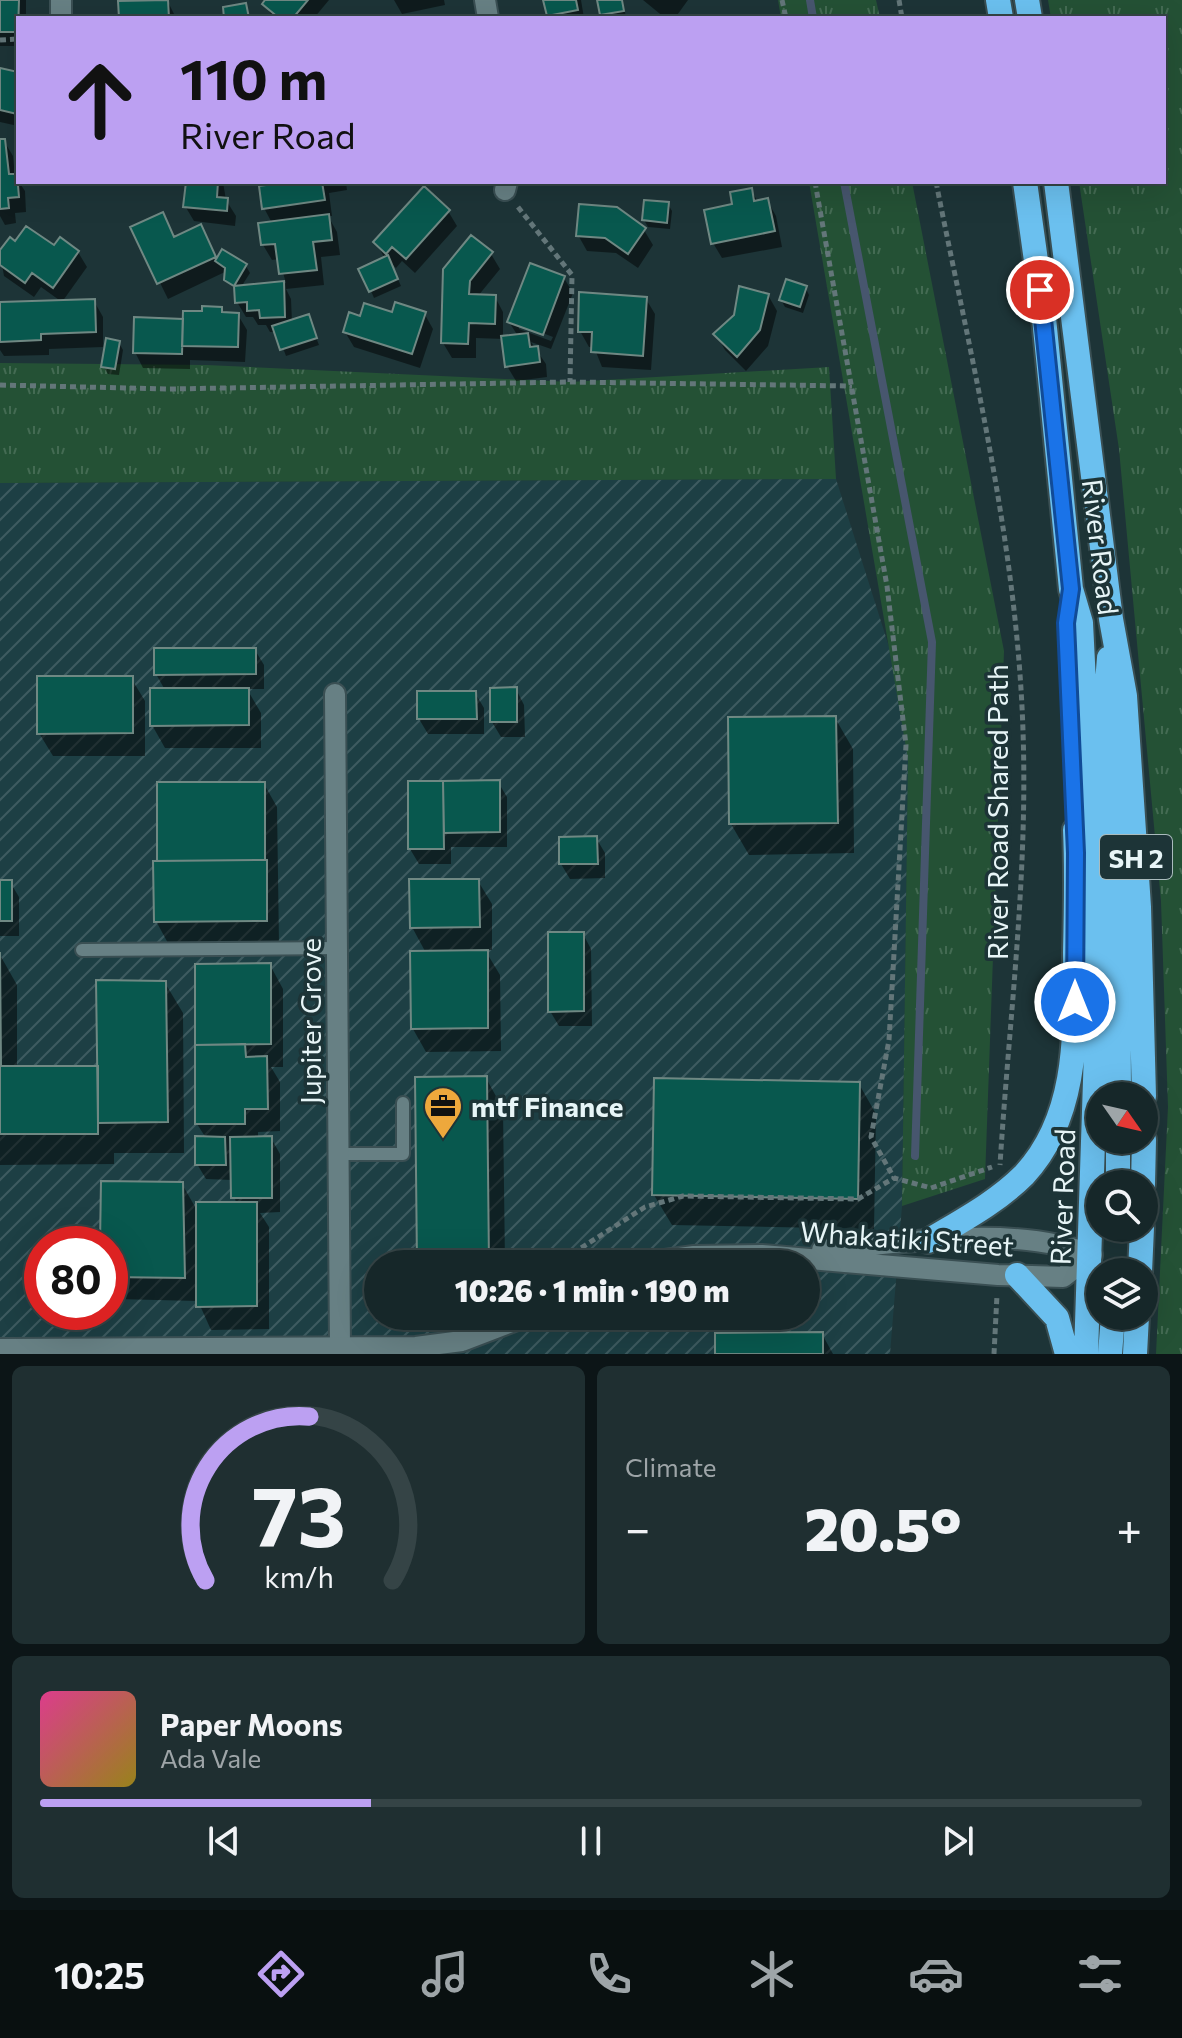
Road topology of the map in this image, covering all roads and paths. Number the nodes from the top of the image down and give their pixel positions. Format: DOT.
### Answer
graph roads {
  1 [pos="815,184"];
  2 [pos="936,184"];
  3 [pos="1025,184"];
  4 [pos="1056,184"];
  5 [pos="506,186"];
  6 [pos="570,382"];
  7 [pos="0,385"];
  8 [pos="852,386"];
  9 [pos="1071,589"];
  10 [pos="1111,619"];
  11 [pos="335,694"];
  12 [pos="338,948"];
  13 [pos="82,950"];
  14 [pos="1119,1082"];
  15 [pos="1144,1082"];
  16 [pos="403,1103"];
  17 [pos="338,1154"];
  18 [pos="1000,1162"];
  19 [pos="894,1178"];
  20 [pos="998,1199"];
  21 [pos="928,1241"];
  22 [pos="578,1250"];
  23 [pos="820,1250"];
  24 [pos="1090,1258"];
  25 [pos="1099,1258"];
  26 [pos="820,1260"];
  27 [pos="1086,1268"];
  28 [pos="1007,1275"];
  29 [pos="494,1330"];
  30 [pos="1089,1330"];
  31 [pos="1112,1330"];
  32 [pos="1136,1330"];
  33 [pos="340,1347"];
  34 [pos="0,1349"];
  35 [pos="994,1354"];
  36 [pos="1067,1354"];
  37 [pos="1086,1354"];
  38 [pos="1110,1354"];
  39 [pos="1135,1354"];
  1 -- 8 [label="path"];
  2 -- 18 [label="path, River Road Shared Path"];
  3 -- 9 [label="highway, River Road / SH 2"];
  4 -- 10 [label="highway, River Road / SH 2"];
  5 -- 6 [label="path"];
  6 -- 7 [label="path"];
  6 -- 8 [label="path"];
  8 -- 19 [label="path"];
  9 -- 20 [label="highway"];
  9 -- 25 [label="highway, River Road / SH 2"];
  10 -- 14 [label="highway"];
  10 -- 15 [label="highway, River Road / SH 2"];
  11 -- 12 [label="street, Jupiter Grove"];
  12 -- 13 [label="lane"];
  12 -- 17 [label="street, Jupiter Grove"];
  16 -- 17 [label="lane"];
  17 -- 33 [label="street, Jupiter Grove"];
  18 -- 19 [label="path"];
  18 -- 20 [label="path, River Road Shared Path"];
  19 -- 22 [label="path"];
  20 -- 21 [label="highway"];
  21 -- 23 [label="street, Whakatiki Street"];
  21 -- 24 [label="street, Whakatiki Street"];
  26 -- 28 [label="street, Whakatiki Street"];
  27 -- 28 [label="street, Whakatiki Street"];
  28 -- 35 [label="path"];
  28 -- 36 [label="highway"];
  29 -- 33 [label="street"];
  30 -- 37 [label="highway, River Road / SH 2"];
  31 -- 38 [label="highway"];
  32 -- 39 [label="highway"];
  33 -- 34 [label="street"];
}
